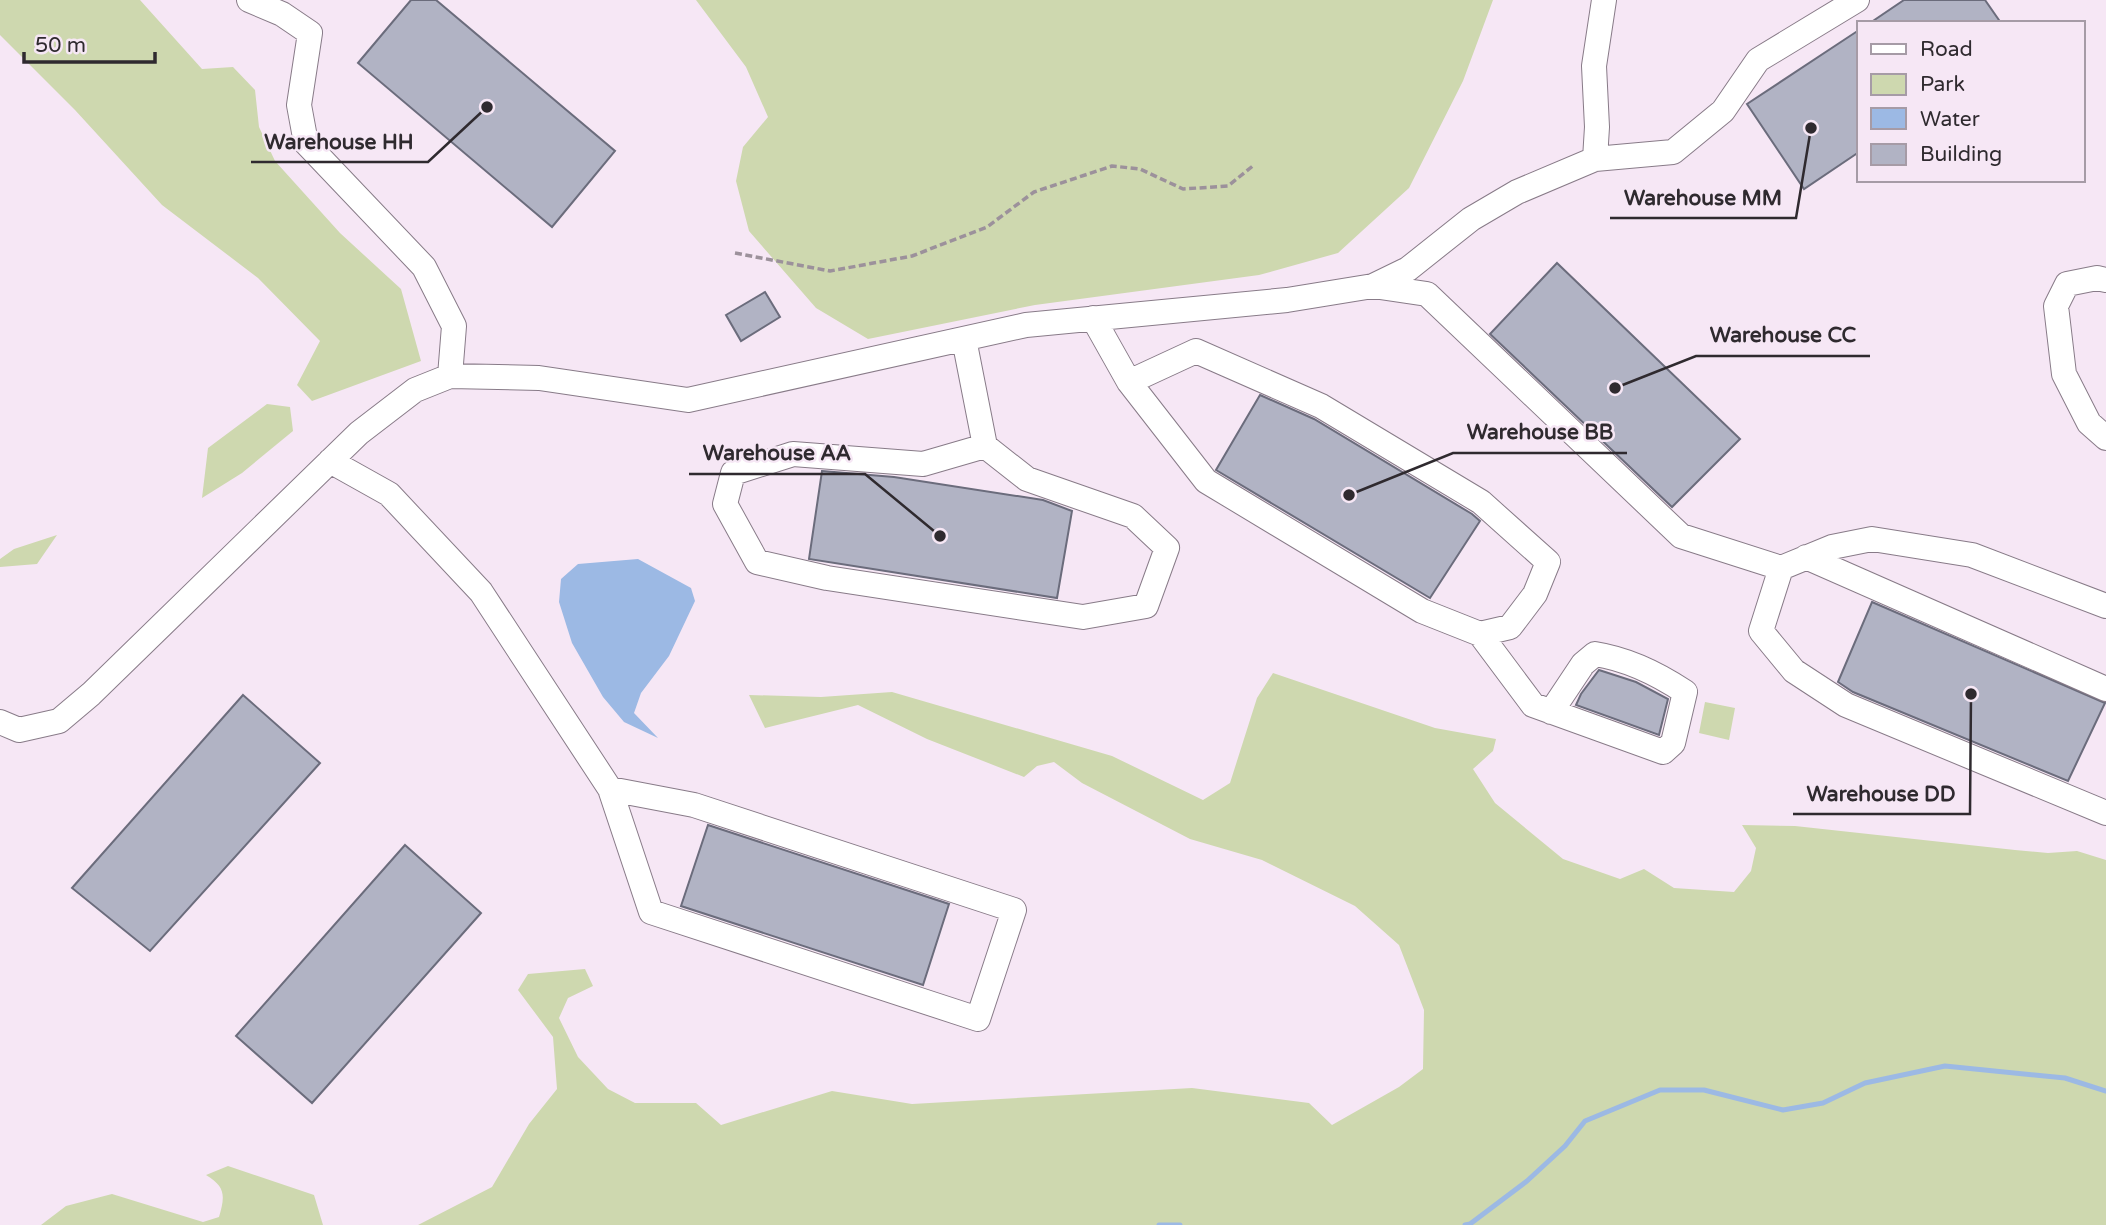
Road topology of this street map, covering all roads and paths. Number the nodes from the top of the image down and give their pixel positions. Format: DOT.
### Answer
graph roads {
  1 [pos="249,0"];
  2 [pos="1604,0"];
  3 [pos="1857,0"];
  4 [pos="1595,159"];
  5 [pos="1254,165"];
  6 [pos="735,253"];
  7 [pos="2106,280"];
  8 [pos="1373,286"];
  9 [pos="1094,318"];
  10 [pos="964,339"];
  11 [pos="450,376"];
  12 [pos="1129,382"];
  13 [pos="2106,438"];
  14 [pos="985,446"];
  15 [pos="330,461"];
  16 [pos="1806,558"];
  17 [pos="1781,568"];
  18 [pos="2106,606"];
  19 [pos="1480,634"];
  20 [pos="2106,689"];
  21 [pos="1550,712"];
  22 [pos="0,722"];
  23 [pos="610,789"];
  24 [pos="2106,813"];
  1 -- 11 [label="lane"];
  2 -- 4 [label="lane"];
  3 -- 4 [label="lane"];
  4 -- 8 [label="lane"];
  5 -- 6 [label="path"];
  7 -- 13 [label="lane"];
  8 -- 9 [label="lane"];
  8 -- 17 [label="lane"];
  9 -- 10 [label="lane"];
  9 -- 12 [label="lane"];
  10 -- 11 [label="lane"];
  10 -- 14 [label="lane"];
  11 -- 15 [label="lane"];
  12 -- 19 [label="lane"];
  12 -- 19 [label="lane"];
  14 -- 14 [label="lane"];
  15 -- 22 [label="lane"];
  15 -- 23 [label="lane"];
  16 -- 17 [label="lane"];
  16 -- 18 [label="lane"];
  16 -- 20 [label="lane"];
  17 -- 24 [label="lane"];
  19 -- 21 [label="lane"];
  21 -- 21 [label="lane"];
  23 -- 23 [label="lane"];
}
